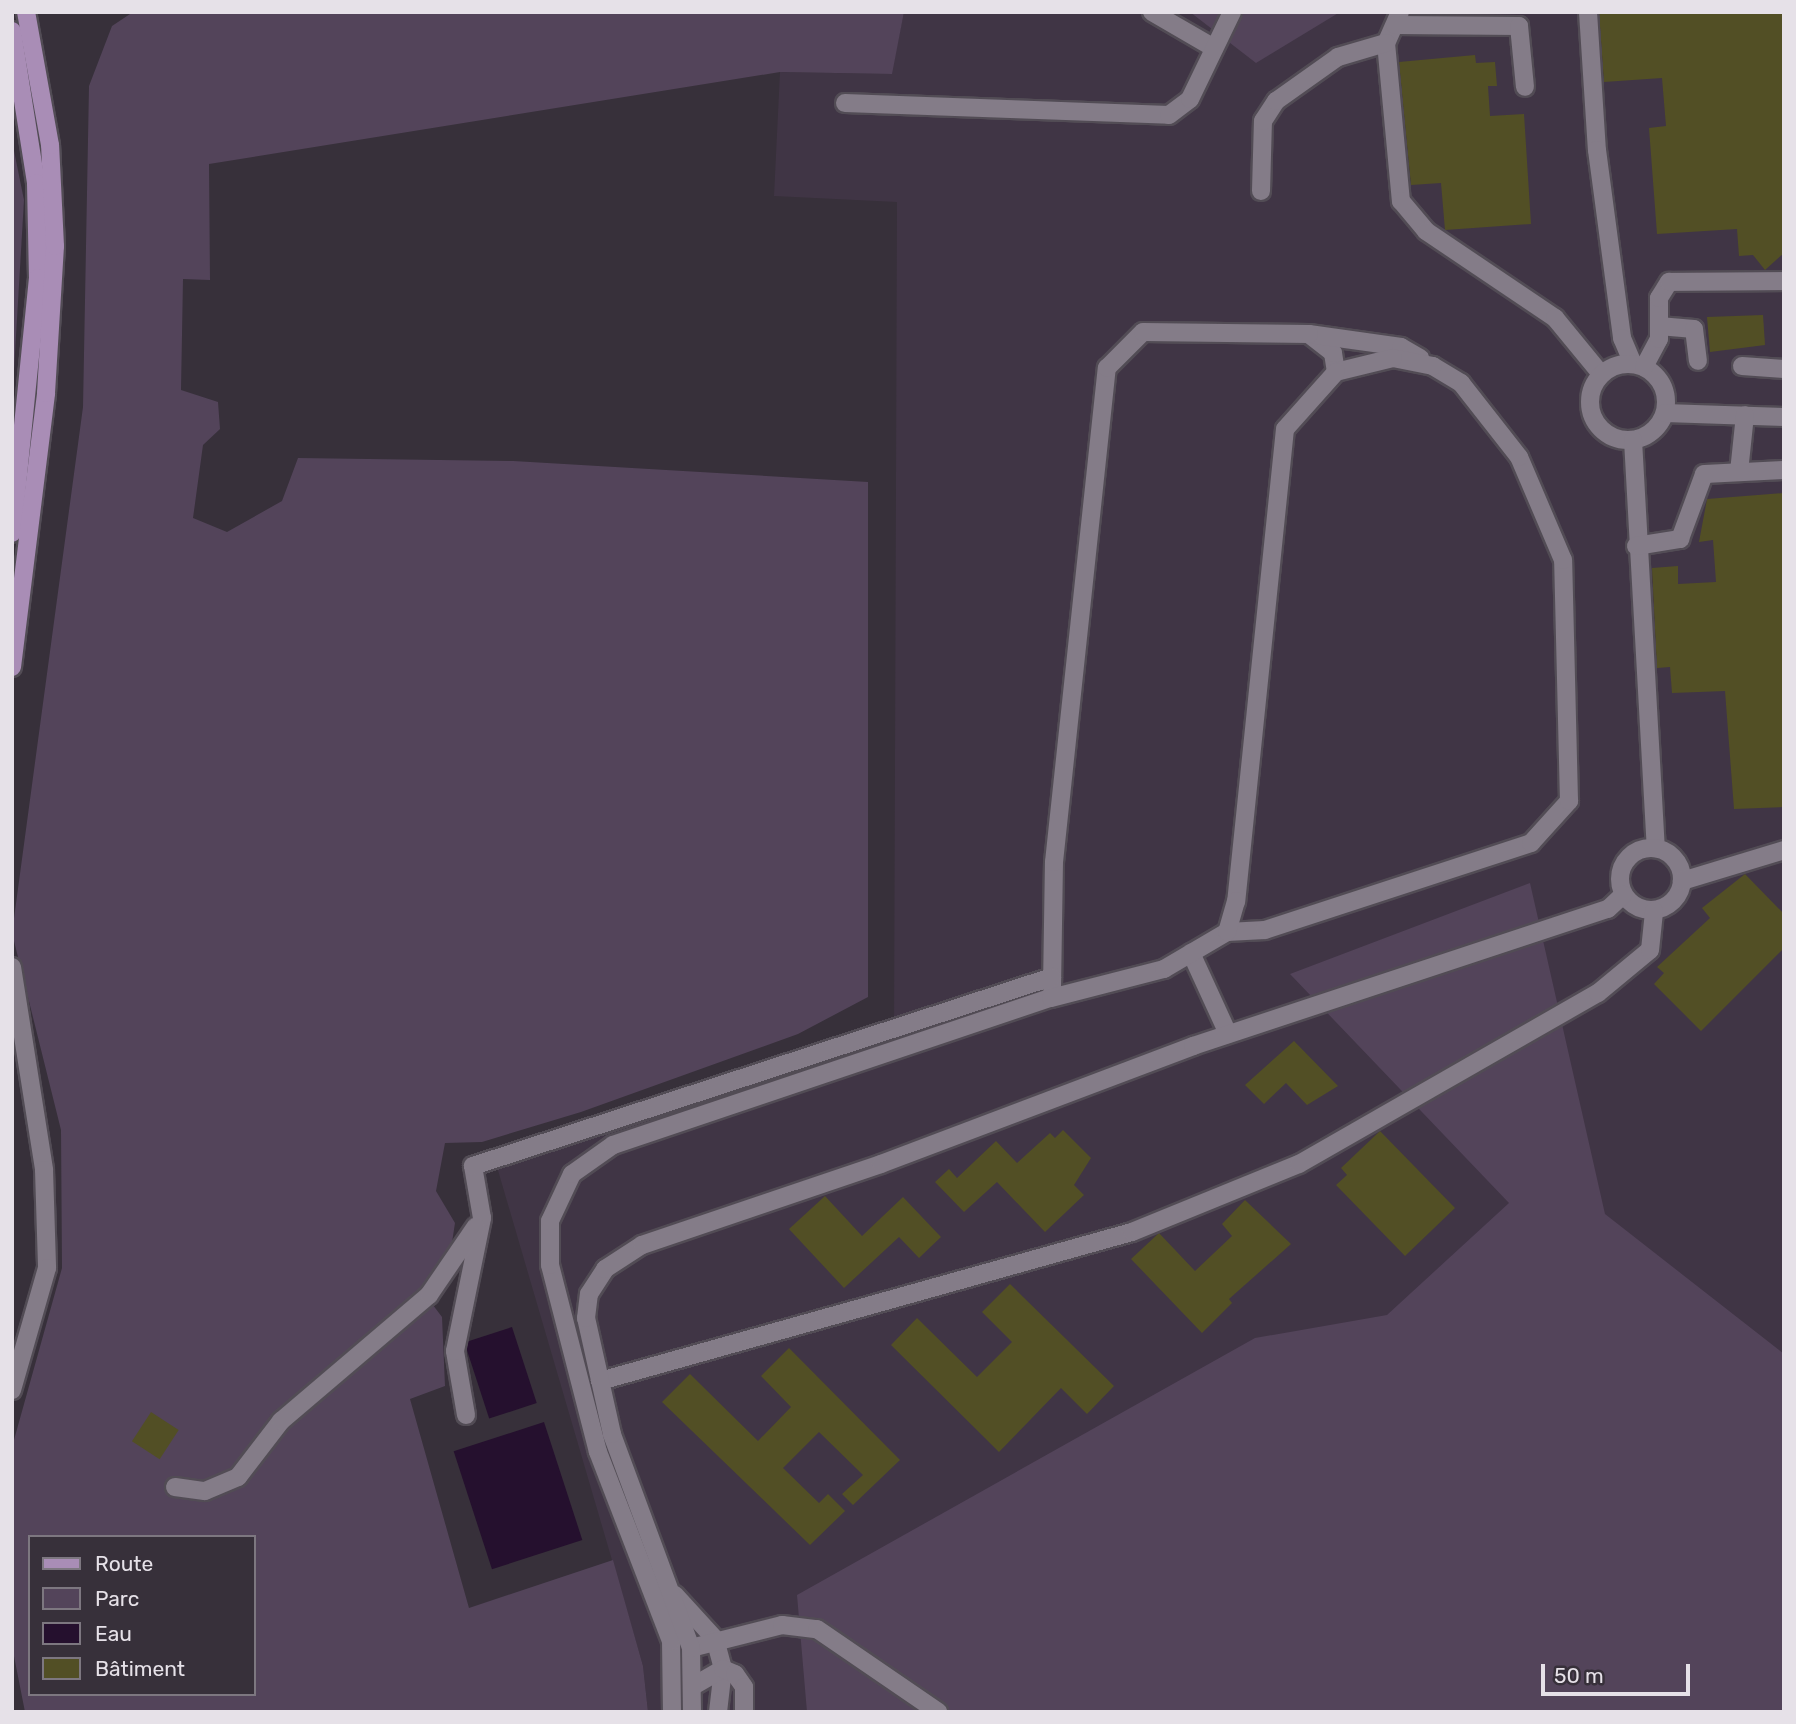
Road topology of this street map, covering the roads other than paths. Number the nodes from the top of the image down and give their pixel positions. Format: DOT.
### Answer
graph roads {
  1 [pos="26,12"];
  2 [pos="1152,12"];
  3 [pos="1231,12"];
  4 [pos="1588,12"];
  5 [pos="1398,18"];
  6 [pos="12,31"];
  7 [pos="1386,43"];
  8 [pos="1214,48"];
  9 [pos="1525,87"];
  10 [pos="845,103"];
  11 [pos="1261,191"];
  12 [pos="1784,281"];
  13 [pos="1659,326"];
  14 [pos="1310,334"];
  15 [pos="1698,361"];
  16 [pos="1638,365"];
  17 [pos="1433,366"];
  18 [pos="1742,366"];
  19 [pos="1784,369"];
  20 [pos="1336,372"];
  21 [pos="1601,373"];
  22 [pos="1665,412"];
  23 [pos="1745,415"];
  24 [pos="1784,417"];
  25 [pos="1633,440"];
  26 [pos="1784,470"];
  27 [pos="1740,472"];
  28 [pos="12,533"];
  29 [pos="1636,546"];
  30 [pos="12,667"];
  31 [pos="1656,848"];
  32 [pos="1784,850"];
  33 [pos="1682,881"];
  34 [pos="1623,895"];
  35 [pos="1654,911"];
  36 [pos="1227,932"];
  37 [pos="1191,953"];
  38 [pos="12,967"];
  39 [pos="1052,978"];
  40 [pos="1051,998"];
  41 [pos="1228,1034"];
  42 [pos="482,1218"];
  43 [pos="600,1381"];
  44 [pos="12,1390"];
  45 [pos="466,1415"];
  46 [pos="175,1487"];
  47 [pos="673,1593"];
  48 [pos="715,1639"];
  49 [pos="691,1648"];
  50 [pos="723,1669"];
  51 [pos="695,1685"];
  52 [pos="672,1712"];
  53 [pos="692,1712"];
  54 [pos="718,1712"];
  55 [pos="744,1712"];
  56 [pos="938,1712"];
  1 -- 30 [label="main road"];
  2 -- 8 [label="street"];
  3 -- 8 [label="street"];
  4 -- 16 [label="street"];
  5 -- 7 [label="street"];
  5 -- 9 [label="street"];
  6 -- 28 [label="main road"];
  7 -- 11 [label="street"];
  7 -- 21 [label="street"];
  8 -- 10 [label="street"];
  12 -- 13 [label="street"];
  13 -- 15 [label="street"];
  13 -- 16 [label="street"];
  14 -- 17 [label="street"];
  14 -- 20 [label="street"];
  14 -- 39 [label="street"];
  16 -- 21 [label="street"];
  16 -- 22 [label="street"];
  17 -- 20 [label="street"];
  17 -- 36 [label="street"];
  18 -- 19 [label="street"];
  20 -- 36 [label="street"];
  21 -- 25 [label="street"];
  22 -- 23 [label="street"];
  22 -- 25 [label="street"];
  23 -- 24 [label="street"];
  23 -- 27 [label="street"];
  25 -- 29 [label="street"];
  26 -- 27 [label="street"];
  27 -- 29 [label="street"];
  29 -- 31 [label="street"];
  31 -- 33 [label="street"];
  31 -- 34 [label="street"];
  32 -- 33 [label="street"];
  33 -- 35 [label="street"];
  34 -- 35 [label="street"];
  34 -- 41 [label="street"];
  35 -- 43 [label="street"];
  36 -- 37 [label="street"];
  37 -- 40 [label="street"];
  37 -- 41 [label="street"];
  38 -- 44 [label="street"];
  39 -- 40 [label="street"];
  39 -- 42 [label="street"];
  40 -- 52 [label="street"];
  41 -- 43 [label="street"];
  42 -- 45 [label="street"];
  42 -- 46 [label="street"];
  43 -- 47 [label="street"];
  47 -- 48 [label="street"];
  47 -- 49 [label="street"];
  48 -- 49 [label="street"];
  48 -- 50 [label="street"];
  48 -- 56 [label="street"];
  49 -- 51 [label="street"];
  50 -- 51 [label="street"];
  50 -- 54 [label="street"];
  50 -- 55 [label="street"];
  51 -- 53 [label="street"];
}
